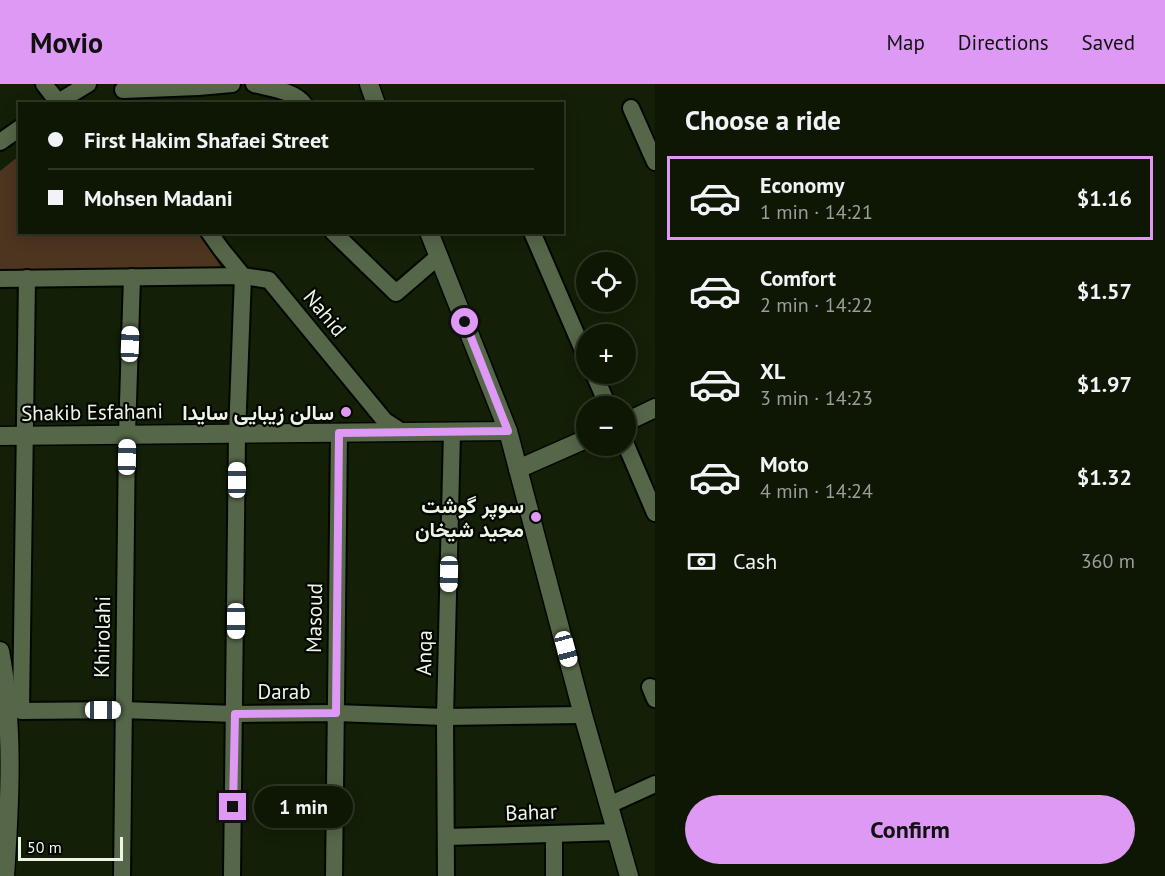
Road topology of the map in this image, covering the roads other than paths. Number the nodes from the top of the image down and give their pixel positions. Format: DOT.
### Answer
graph roads {
  1 [pos="44,84"];
  2 [pos="88,84"];
  3 [pos="232,84"];
  4 [pos="369,84"];
  5 [pos="266,90"];
  6 [pos="124,92"];
  7 [pos="55,102"];
  8 [pos="58,102"];
  9 [pos="303,102"];
  10 [pos="375,102"];
  11 [pos="631,108"];
  12 [pos="18,129"];
  13 [pos="0,142"];
  14 [pos="655,162"];
  15 [pos="210,234"];
  16 [pos="335,234"];
  17 [pos="430,234"];
  18 [pos="533,234"];
  19 [pos="438,256"];
  20 [pos="243,276"];
  21 [pos="132,277"];
  22 [pos="27,278"];
  23 [pos="0,279"];
  24 [pos="576,334"];
  25 [pos="655,408"];
  26 [pos="636,417"];
  27 [pos="508,431"];
  28 [pos="402,432"];
  29 [pos="452,432"];
  30 [pos="339,433"];
  31 [pos="127,434"];
  32 [pos="237,434"];
  33 [pos="0,436"];
  34 [pos="25,436"];
  35 [pos="576,443"];
  36 [pos="630,456"];
  37 [pos="518,469"];
  38 [pos="655,513"];
  39 [pos="0,651"];
  40 [pos="123,710"];
  41 [pos="336,713"];
  42 [pos="235,714"];
  43 [pos="583,715"];
  44 [pos="445,717"];
  45 [pos="655,784"];
  46 [pos="609,805"];
  47 [pos="617,832"];
  48 [pos="554,834"];
  49 [pos="446,837"];
  50 [pos="5,876"];
  51 [pos="122,876"];
  52 [pos="232,876"];
  53 [pos="334,876"];
  54 [pos="446,876"];
  55 [pos="554,876"];
  56 [pos="629,876"];
  1 -- 7 [label="street"];
  2 -- 8 [label="street"];
  3 -- 6 [label="street"];
  4 -- 10 [label="street"];
  5 -- 9 [label="street"];
  11 -- 14 [label="street"];
  12 -- 13 [label="street"];
  15 -- 20 [label="street"];
  16 -- 19 [label="street"];
  17 -- 19 [label="street"];
  18 -- 24 [label="street"];
  19 -- 27 [label="street"];
  20 -- 21 [label="street, Nahid"];
  20 -- 28 [label="street, Nahid"];
  20 -- 32 [label="street"];
  21 -- 22 [label="street, Nahid"];
  21 -- 31 [label="street, Khirolahi"];
  22 -- 23 [label="street, Nahid"];
  22 -- 34 [label="street"];
  25 -- 26 [label="street"];
  27 -- 29 [label="street, Shakib Esfahani"];
  27 -- 37 [label="street"];
  28 -- 29 [label="street, Shakib Esfahani"];
  28 -- 30 [label="street, Shakib Esfahani"];
  29 -- 44 [label="street, Anqa"];
  30 -- 32 [label="street, Shakib Esfahani"];
  30 -- 41 [label="street, Masoud"];
  31 -- 32 [label="street, Shakib Esfahani"];
  31 -- 34 [label="street, Shakib Esfahani"];
  31 -- 40 [label="street, Khirolahi"];
  32 -- 42 [label="street"];
  33 -- 34 [label="street, Shakib Esfahani"];
  34 -- 40 [label="street, Darab"];
  35 -- 37 [label="street"];
  36 -- 38 [label="street"];
  37 -- 43 [label="street"];
  39 -- 50 [label="street"];
  40 -- 42 [label="street, Darab"];
  40 -- 51 [label="street, Khirolahi"];
  41 -- 42 [label="street, Darab"];
  41 -- 44 [label="street, Darab"];
  41 -- 53 [label="street, Masoud"];
  42 -- 52 [label="street"];
  43 -- 44 [label="street, Darab"];
  43 -- 46 [label="street"];
  44 -- 49 [label="street, Anqa"];
  45 -- 46 [label="street"];
  46 -- 47 [label="street"];
  47 -- 48 [label="street, Bahar"];
  47 -- 56 [label="street"];
  48 -- 49 [label="street, Bahar"];
  48 -- 55 [label="street"];
  49 -- 54 [label="street, Anqa"];
}
